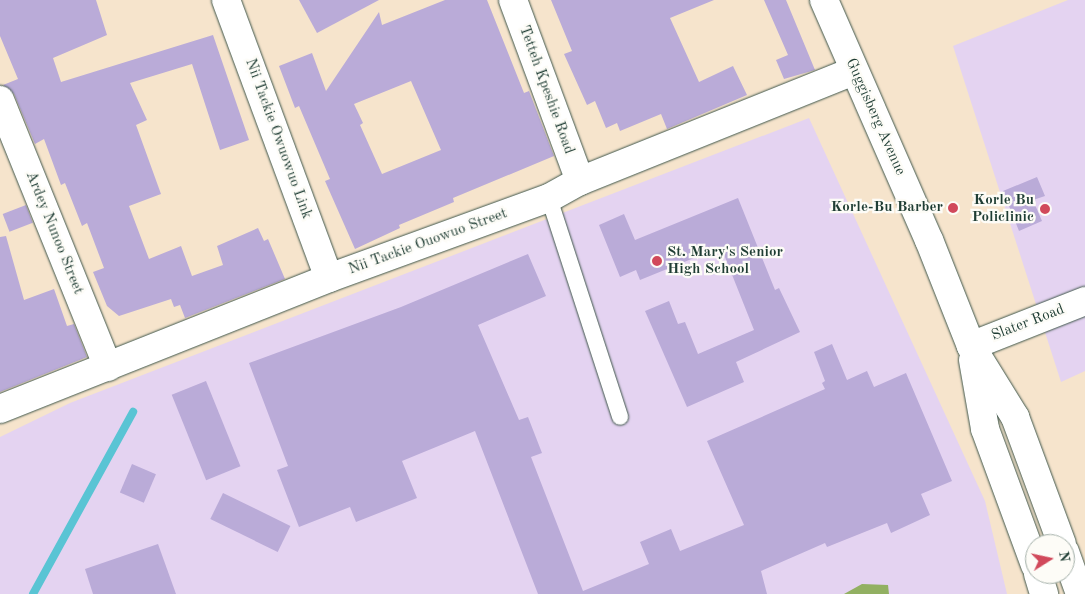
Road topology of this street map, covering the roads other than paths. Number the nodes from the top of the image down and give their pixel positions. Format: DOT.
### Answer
graph roads {
  1 [pos="226,0"];
  2 [pos="512,0"];
  3 [pos="824,0"];
  4 [pos="854,71"];
  5 [pos="0,100"];
  6 [pos="580,181"];
  7 [pos="549,198"];
  8 [pos="329,278"];
  9 [pos="1085,301"];
  10 [pos="971,346"];
  11 [pos="108,367"];
  12 [pos="0,408"];
  13 [pos="620,417"];
  14 [pos="1058,534"];
  15 [pos="1025,538"];
  16 [pos="1075,580"];
  17 [pos="1080,594"];
  1 -- 8 [label="street, Nii Tackie Owuowuo Link"];
  2 -- 6 [label="street, Tetteh Kpeshie Road"];
  3 -- 4 [label="street, Guggisberg Avenue"];
  4 -- 6 [label="street, Nii Tackie Ouowuo Street"];
  4 -- 10 [label="street, Guggisberg Avenue"];
  5 -- 11 [label="street, Ardey Nunoo Street"];
  6 -- 7 [label="street, Nii Tackie Ouowuo Street"];
  7 -- 8 [label="street, Nii Tackie Ouowuo Street"];
  7 -- 13 [label="lane"];
  8 -- 11 [label="street, Nii Tackie Ouowuo Street"];
  9 -- 10 [label="street, Slater Road"];
  10 -- 14 [label="street, Guggisberg Avenue"];
  10 -- 15 [label="street, Guggisberg Avenue"];
  11 -- 12 [label="street, Nii Tackie Ouowuo Street"];
  16 -- 17 [label="street"];
}
